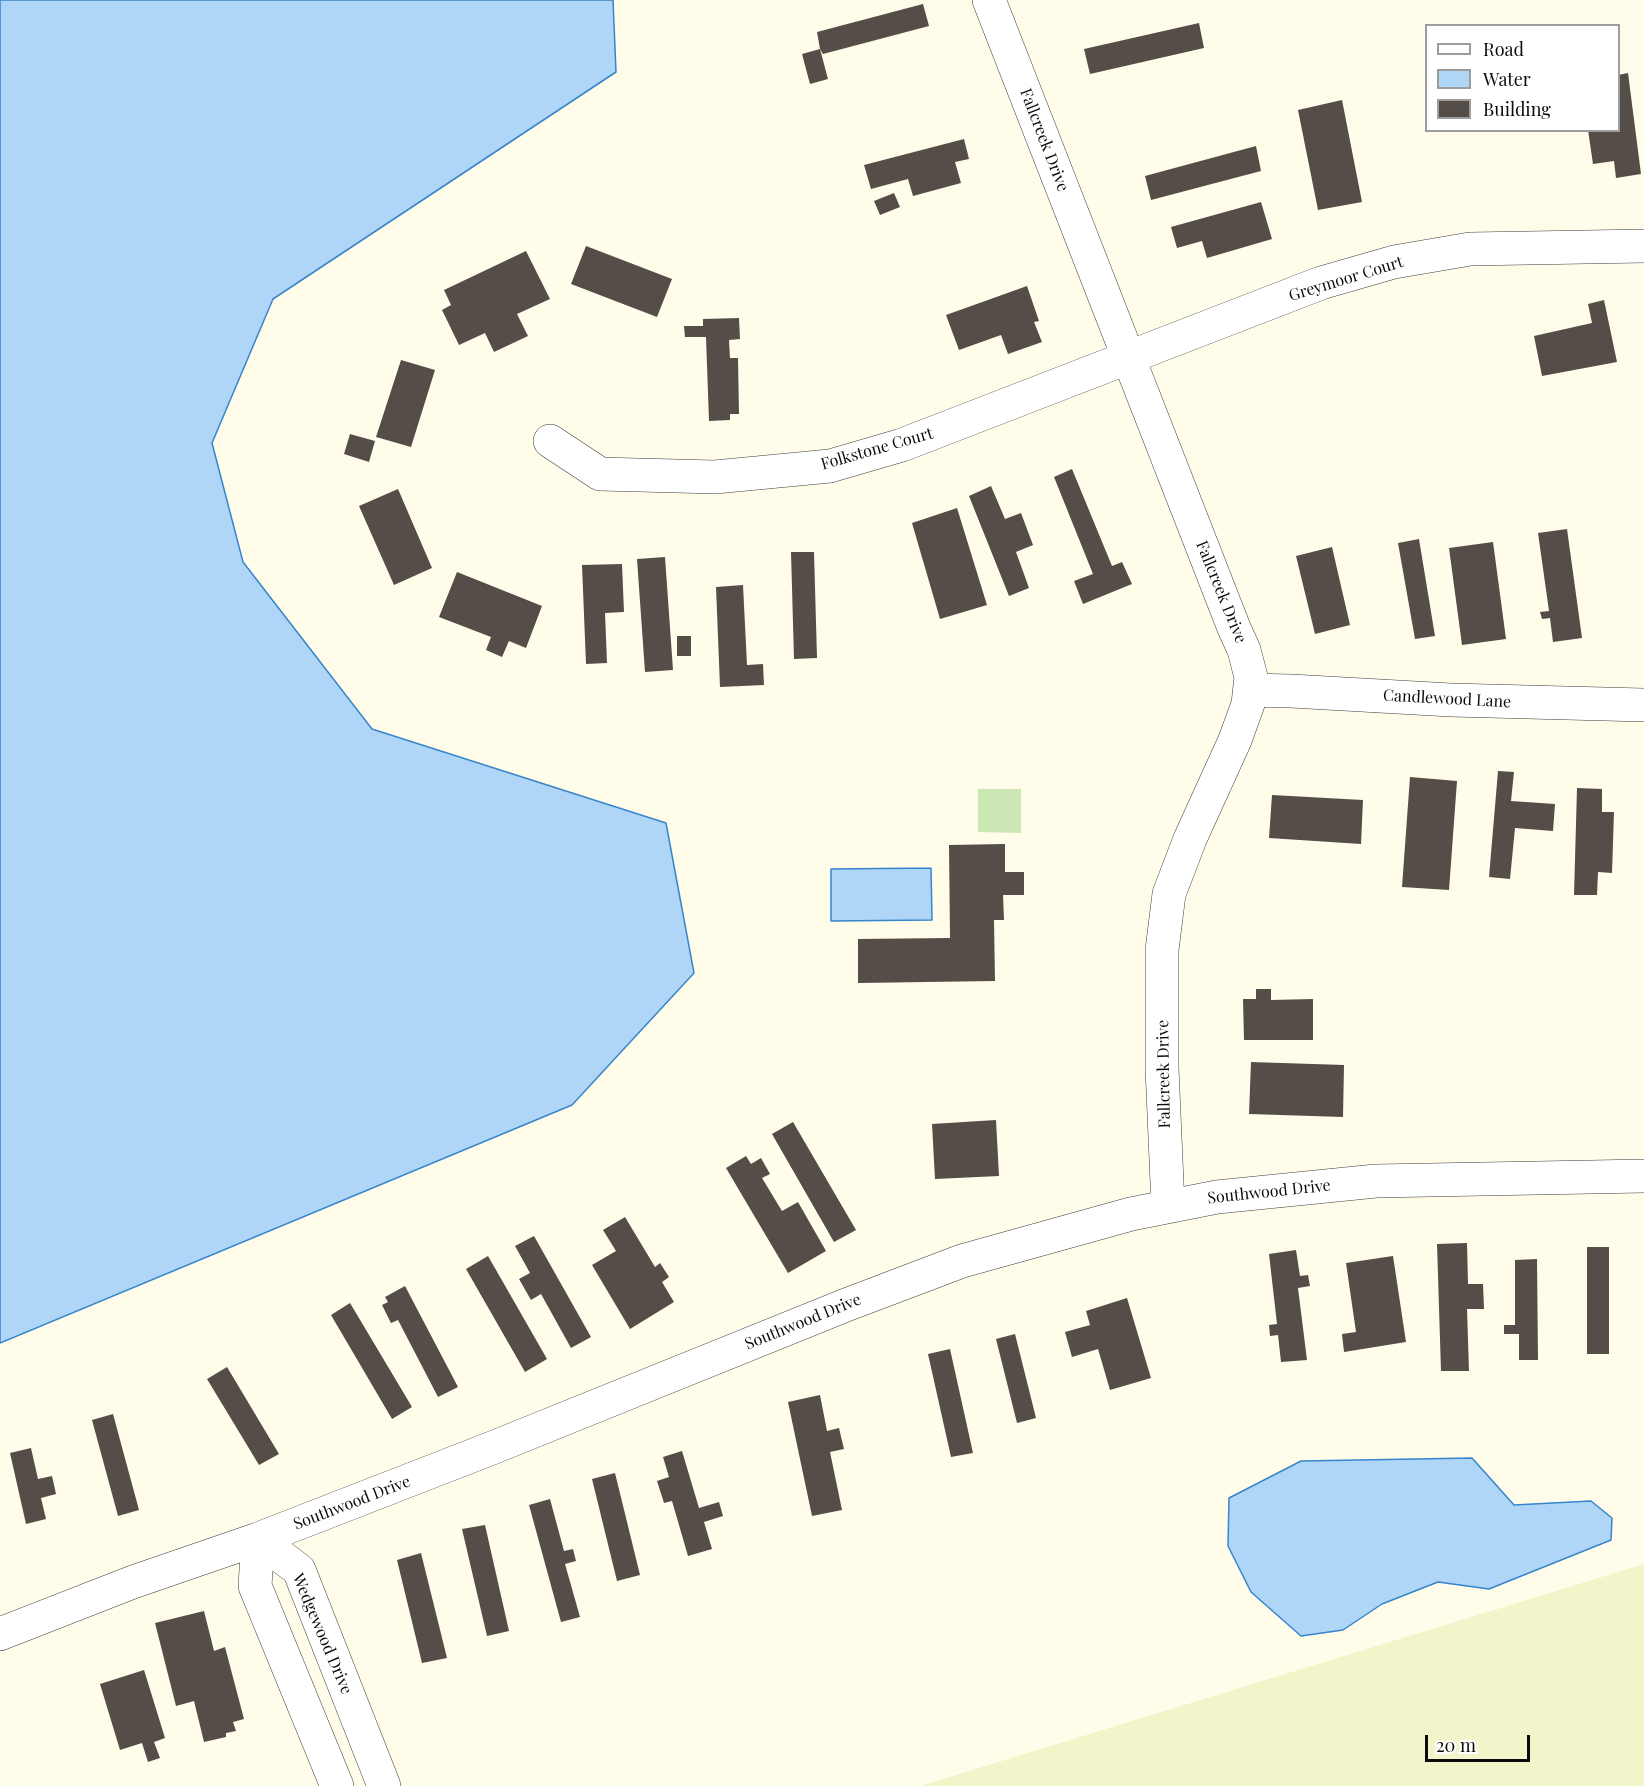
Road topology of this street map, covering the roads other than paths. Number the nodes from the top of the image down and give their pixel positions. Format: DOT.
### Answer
graph roads {
  1 [pos="989,0"];
  2 [pos="1644,246"];
  3 [pos="1129,357"];
  4 [pos="550,441"];
  5 [pos="1250,690"];
  6 [pos="1644,705"];
  7 [pos="1644,1176"];
  8 [pos="1168,1206"];
  9 [pos="258,1539"];
  10 [pos="0,1634"];
  11 [pos="337,1786"];
  12 [pos="384,1786"];
  1 -- 3 [label="street, Fallcreek Drive"];
  2 -- 3 [label="street, Greymoor Court"];
  3 -- 4 [label="street, Folkstone Court"];
  3 -- 5 [label="street, Fallcreek Drive"];
  5 -- 6 [label="street, Candlewood Lane"];
  5 -- 8 [label="street, Fallcreek Drive"];
  7 -- 8 [label="street, Southwood Drive"];
  8 -- 9 [label="street, Southwood Drive"];
  9 -- 10 [label="street, Southwood Drive"];
  9 -- 11 [label="street"];
  9 -- 12 [label="street, Wedgewood Drive"];
}
